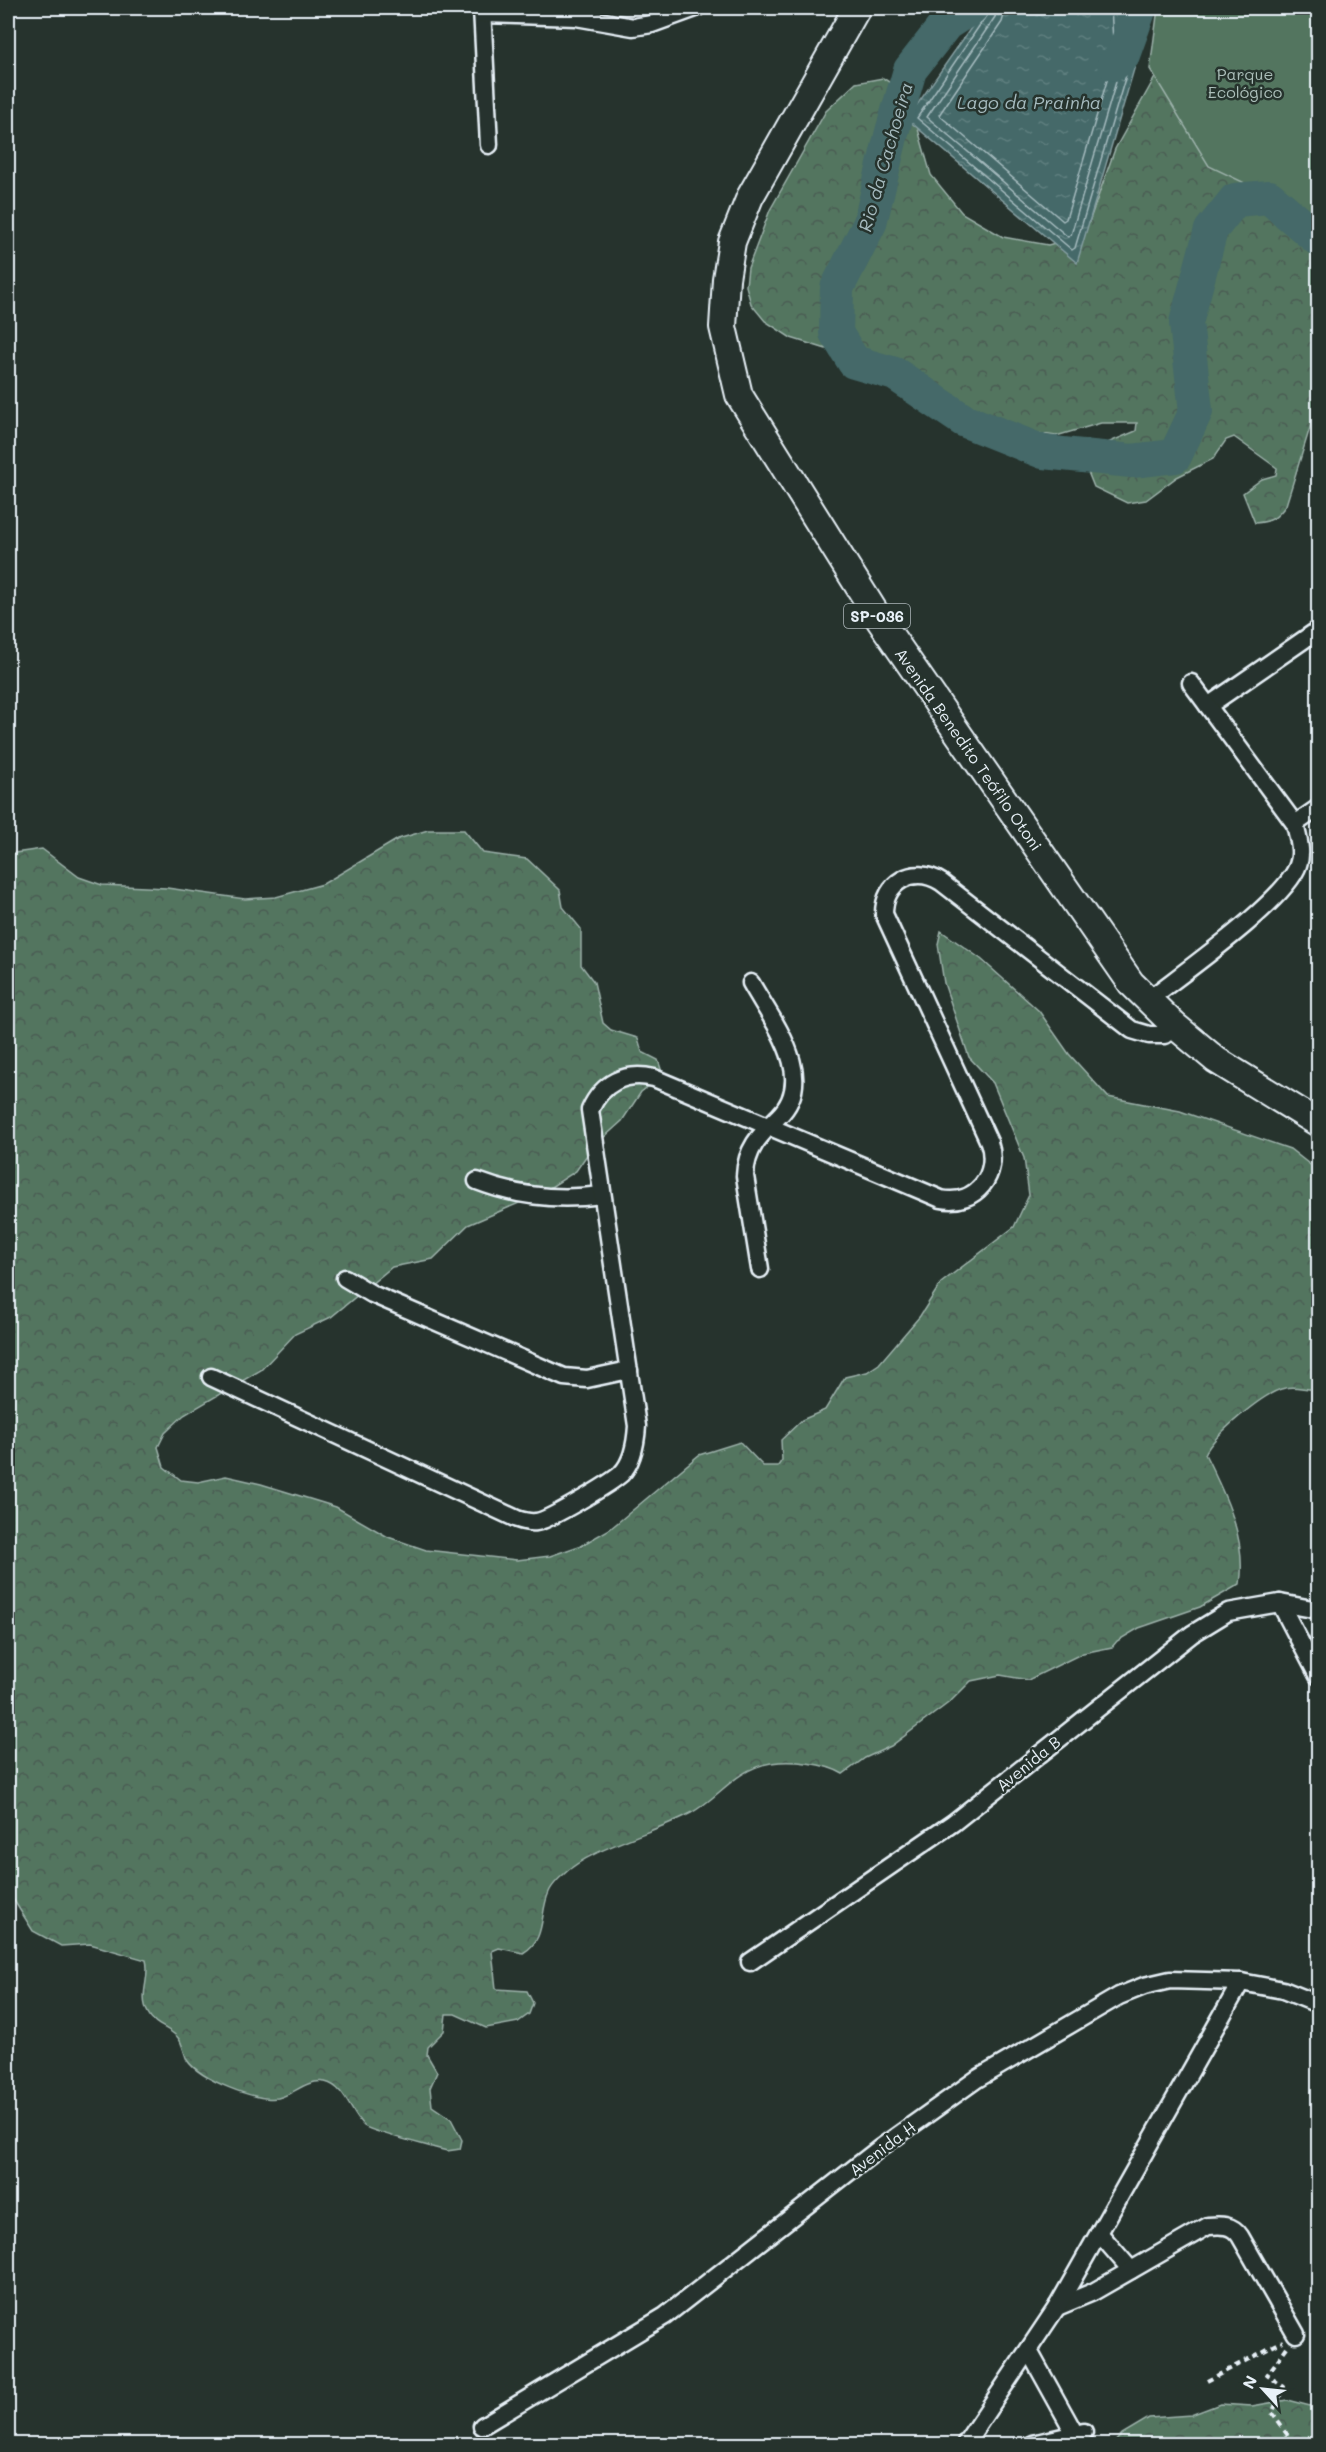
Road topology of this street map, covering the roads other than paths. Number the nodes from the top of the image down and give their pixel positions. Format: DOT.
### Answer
graph roads {
  1 [pos="696,8"];
  2 [pos="857,8"];
  3 [pos="482,11"];
  4 [pos="489,145"];
  5 [pos="1318,630"];
  6 [pos="1191,683"];
  7 [pos="1208,706"];
  8 [pos="1318,808"];
  9 [pos="1295,825"];
  10 [pos="752,983"];
  11 [pos="1148,1000"];
  12 [pos="1174,1025"];
  13 [pos="1318,1123"];
  14 [pos="769,1126"];
  15 [pos="477,1181"];
  16 [pos="602,1195"];
  17 [pos="760,1269"];
  18 [pos="345,1278"];
  19 [pos="628,1370"];
  20 [pos="211,1377"];
  21 [pos="1280,1603"];
  22 [pos="1318,1610"];
  23 [pos="1318,1676"];
  24 [pos="750,1962"];
  25 [pos="1241,1982"];
  26 [pos="1318,2004"];
  27 [pos="1100,2233"];
  28 [pos="1131,2270"];
  29 [pos="1057,2307"];
  30 [pos="1296,2334"];
  31 [pos="1029,2351"];
  32 [pos="482,2426"];
  33 [pos="965,2445"];
  34 [pos="1033,2445"];
  1 -- 3 [label="street"];
  2 -- 11 [label="main road, Avenida Benedito Teófilo Otoni / SP-036"];
  3 -- 4 [label="street"];
  5 -- 7 [label="street"];
  6 -- 7 [label="street"];
  7 -- 9 [label="street"];
  8 -- 9 [label="street"];
  9 -- 11 [label="street"];
  10 -- 14 [label="street"];
  11 -- 12 [label="main road, Avenida Benedito Teófilo Otoni / SP-036"];
  12 -- 13 [label="main road, Avenida Benedito Teófilo Otoni / SP-036"];
  12 -- 14 [label="street"];
  14 -- 16 [label="street"];
  14 -- 17 [label="street"];
  15 -- 16 [label="street"];
  16 -- 19 [label="street"];
  18 -- 19 [label="street"];
  19 -- 20 [label="street"];
  21 -- 22 [label="street, Avenida B"];
  21 -- 23 [label="street"];
  21 -- 24 [label="street, Avenida B"];
  25 -- 26 [label="street, Avenida H"];
  25 -- 27 [label="street"];
  25 -- 32 [label="street, Avenida H"];
  27 -- 28 [label="street"];
  27 -- 29 [label="street"];
  28 -- 29 [label="street"];
  28 -- 30 [label="street"];
  29 -- 31 [label="street"];
  31 -- 33 [label="street"];
  31 -- 34 [label="street"];
}
